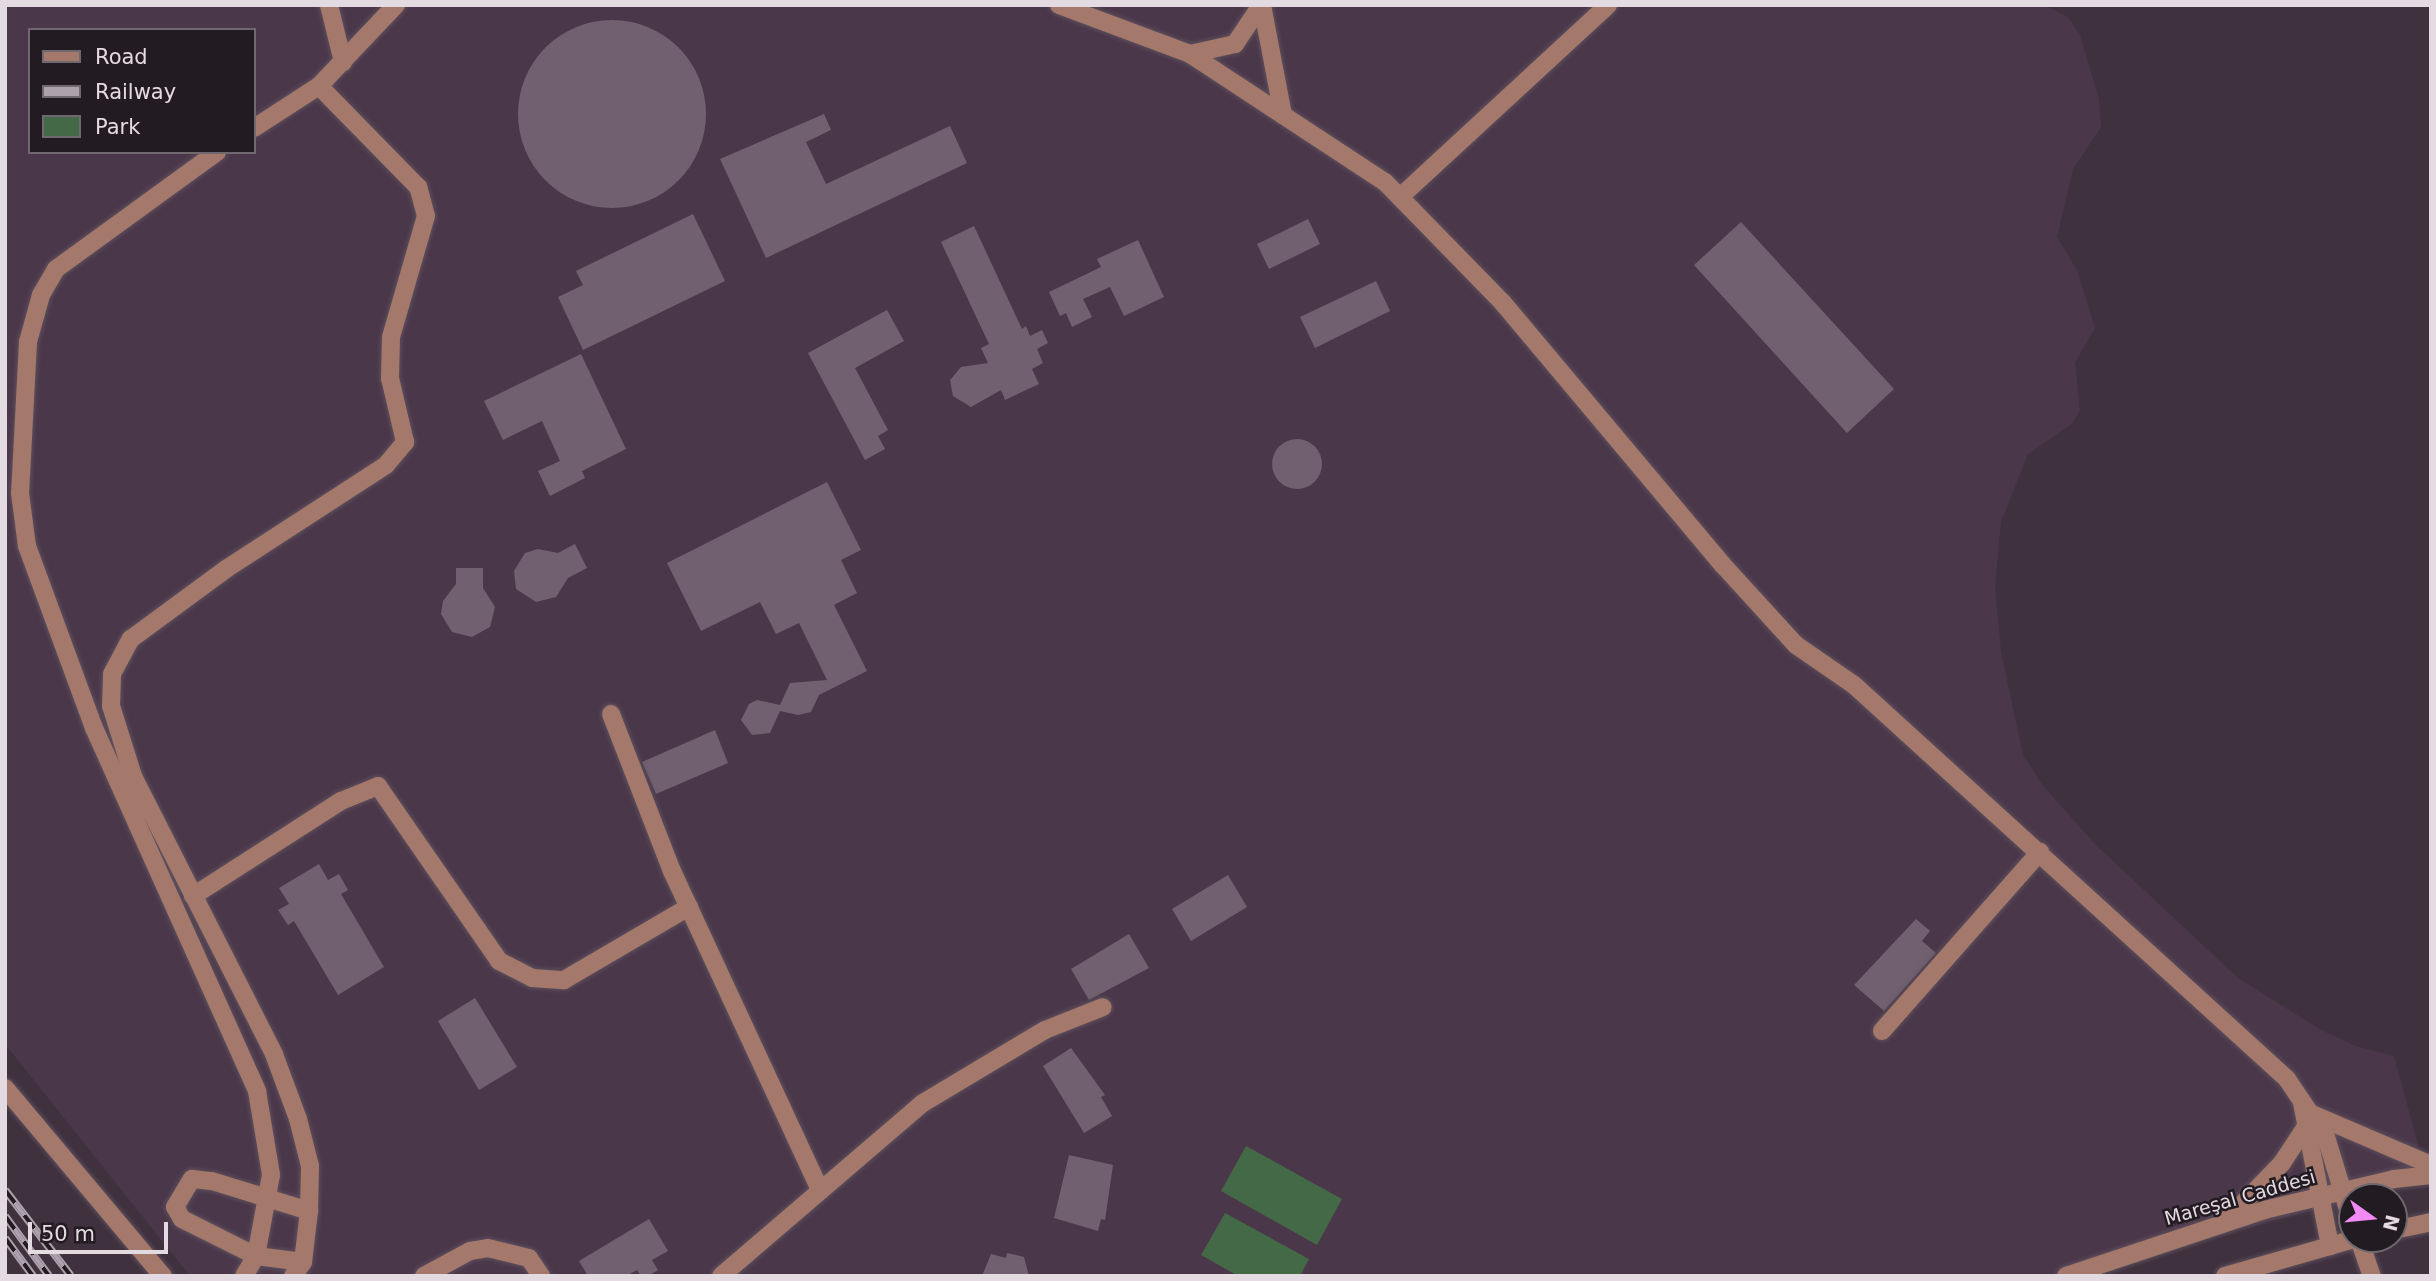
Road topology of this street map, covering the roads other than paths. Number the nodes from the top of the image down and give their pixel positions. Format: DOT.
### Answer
graph roads {
  1 [pos="329,5"];
  2 [pos="396,5"];
  3 [pos="1059,5"];
  4 [pos="1261,5"];
  5 [pos="1608,5"];
  6 [pos="1190,54"];
  7 [pos="343,62"];
  8 [pos="319,86"];
  9 [pos="1283,115"];
  10 [pos="256,127"];
  11 [pos="214,154"];
  12 [pos="1401,198"];
  13 [pos="611,714"];
  14 [pos="2040,852"];
  15 [pos="193,896"];
  16 [pos="689,907"];
  17 [pos="1104,1007"];
  18 [pos="1882,1031"];
  19 [pos="5,1088"];
  20 [pos="2305,1114"];
  21 [pos="2431,1165"];
  22 [pos="2431,1175"];
  23 [pos="2338,1183"];
  24 [pos="2386,1183"];
  25 [pos="820,1190"];
  26 [pos="2338,1192"];
  27 [pos="2317,1197"];
  28 [pos="267,1199"];
  29 [pos="309,1211"];
  30 [pos="2431,1222"];
  31 [pos="2224,1223"];
  32 [pos="2408,1227"];
  33 [pos="2338,1244"];
  34 [pos="2330,1246"];
  35 [pos="2362,1253"];
  36 [pos="256,1256"];
  37 [pos="298,1269"];
  38 [pos="163,1276"];
  39 [pos="244,1276"];
  40 [pos="424,1276"];
  41 [pos="541,1276"];
  42 [pos="721,1276"];
  43 [pos="2066,1276"];
  44 [pos="2225,1276"];
  45 [pos="2372,1276"];
  1 -- 7 [label="street"];
  2 -- 7 [label="street"];
  3 -- 6 [label="street"];
  4 -- 6 [label="street"];
  4 -- 9 [label="street"];
  5 -- 12 [label="street"];
  6 -- 9 [label="street"];
  7 -- 8 [label="street"];
  8 -- 10 [label="street"];
  8 -- 15 [label="street"];
  9 -- 12 [label="street"];
  11 -- 28 [label="street"];
  12 -- 14 [label="street"];
  13 -- 16 [label="street"];
  14 -- 18 [label="street"];
  14 -- 20 [label="street"];
  15 -- 16 [label="street"];
  15 -- 29 [label="street"];
  16 -- 25 [label="street"];
  17 -- 25 [label="street"];
  19 -- 38 [label="street"];
  20 -- 21 [label="street"];
  20 -- 23 [label="street"];
  20 -- 27 [label="street"];
  20 -- 31 [label="street"];
  22 -- 24 [label="street, Mareşal Caddesi"];
  25 -- 42 [label="street"];
  26 -- 27 [label="street, Mareşal Caddesi"];
  27 -- 31 [label="street, Mareşal Caddesi"];
  27 -- 34 [label="street"];
  28 -- 29 [label="street"];
  28 -- 36 [label="street"];
  28 -- 36 [label="street"];
  29 -- 37 [label="street"];
  30 -- 32 [label="street"];
  31 -- 43 [label="street, Mareşal Caddesi"];
  33 -- 34 [label="street"];
  34 -- 44 [label="street"];
  35 -- 45 [label="street"];
  36 -- 37 [label="street"];
  36 -- 39 [label="street"];
  40 -- 41 [label="street"];
}
